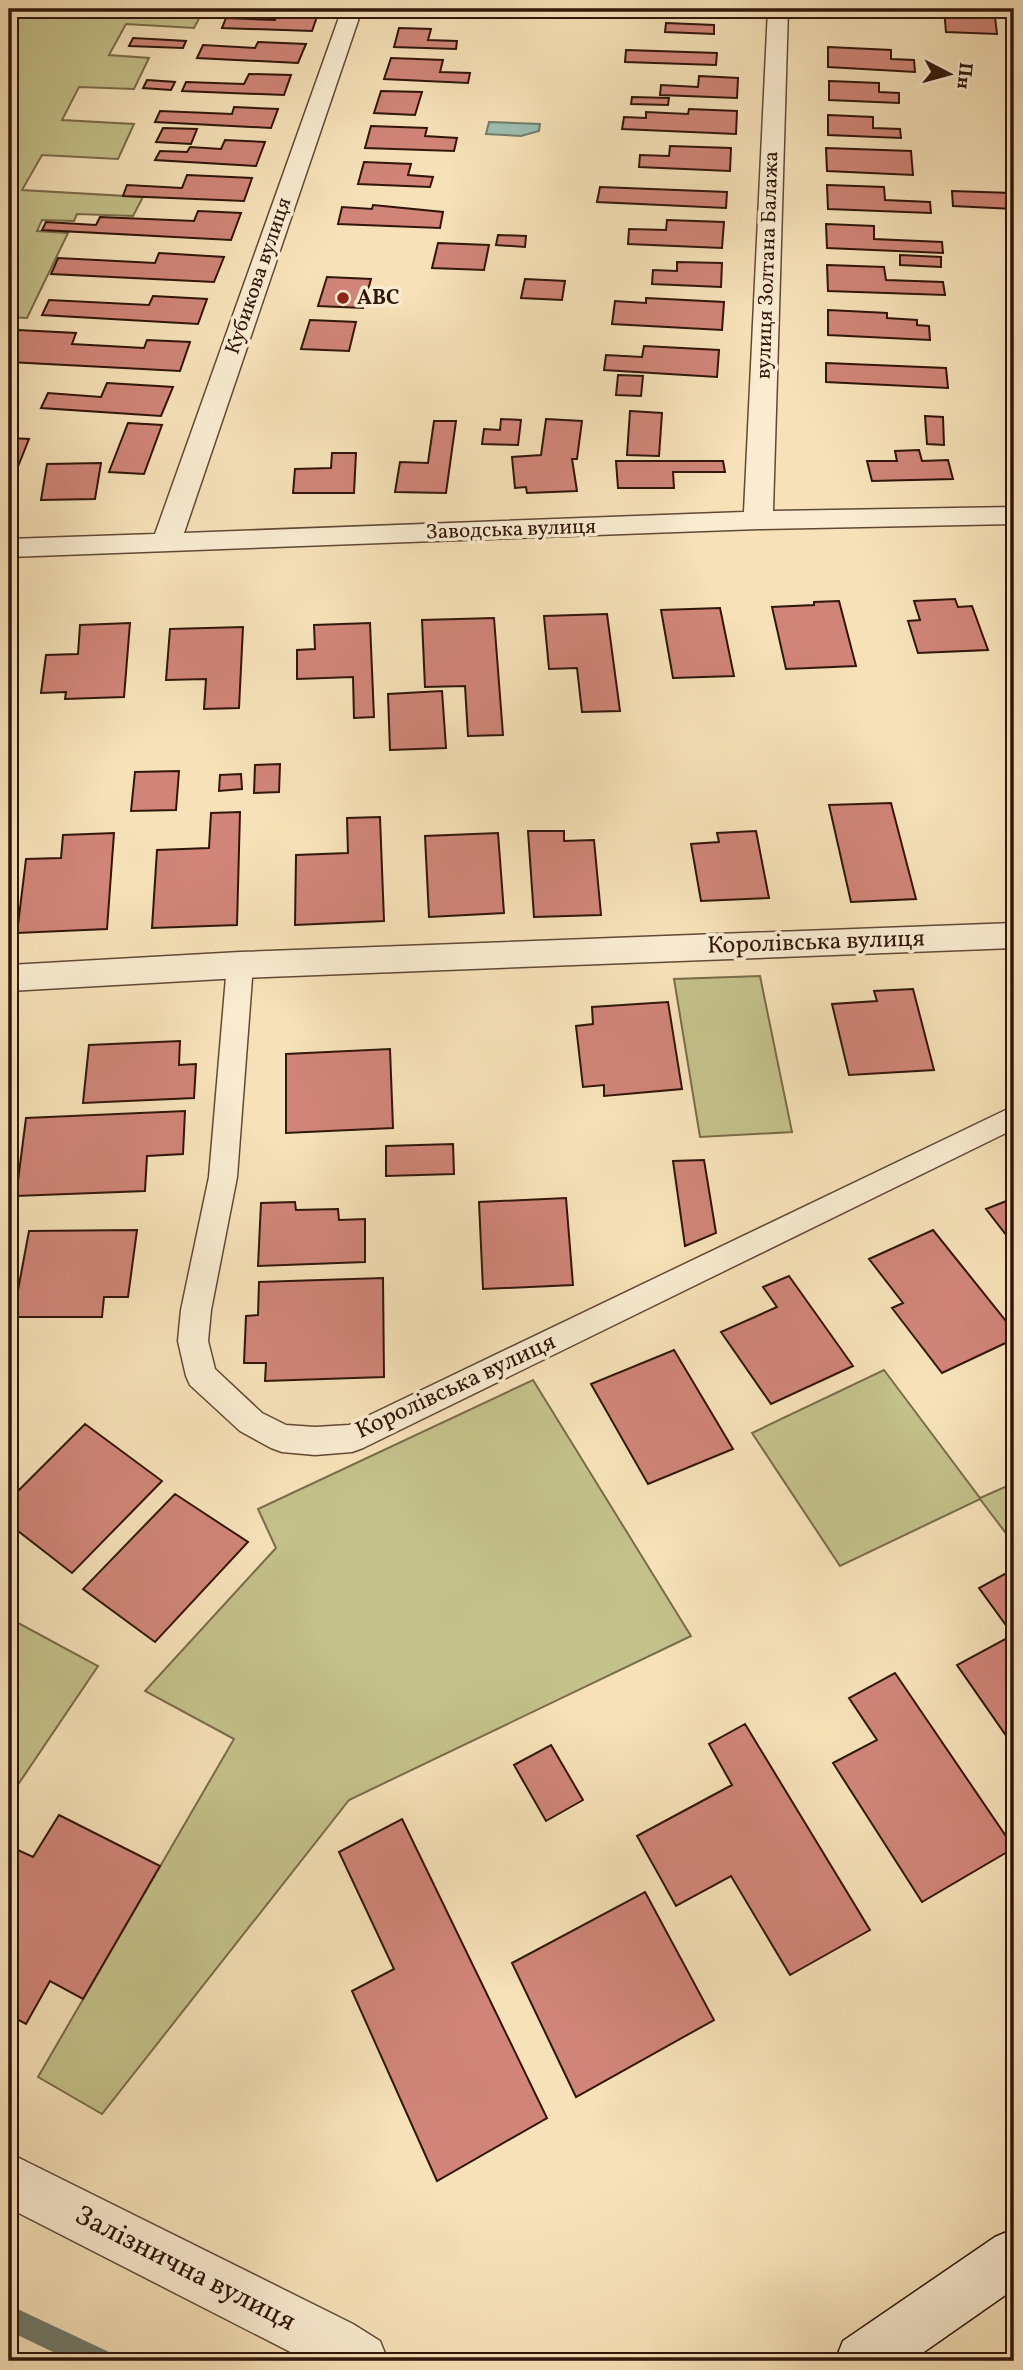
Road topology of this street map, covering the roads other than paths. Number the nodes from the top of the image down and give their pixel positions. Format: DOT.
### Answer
graph roads {
  1 [pos="352,9"];
  2 [pos="778,9"];
  3 [pos="1014,516"];
  4 [pos="758,520"];
  5 [pos="166,543"];
  6 [pos="9,548"];
  7 [pos="1014,935"];
  8 [pos="240,965"];
  9 [pos="9,978"];
  10 [pos="1014,1117"];
  11 [pos="9,2180"];
  12 [pos="1014,2256"];
  13 [pos="360,2361"];
  14 [pos="863,2361"];
  1 -- 5 [label="street, Кубикова вулиця"];
  2 -- 4 [label="street, вулиця Золтана Балажа"];
  3 -- 4 [label="street, Заводська вулиця"];
  4 -- 5 [label="street, Заводська вулиця"];
  5 -- 6 [label="street, Заводська вулиця"];
  7 -- 8 [label="street, Королівська вулиця"];
  8 -- 9 [label="street, Королівська вулиця"];
  8 -- 10 [label="lane, Королівська вулиця"];
  11 -- 13 [label="street, Залізнична вулиця"];
  12 -- 14 [label="street"];
}
